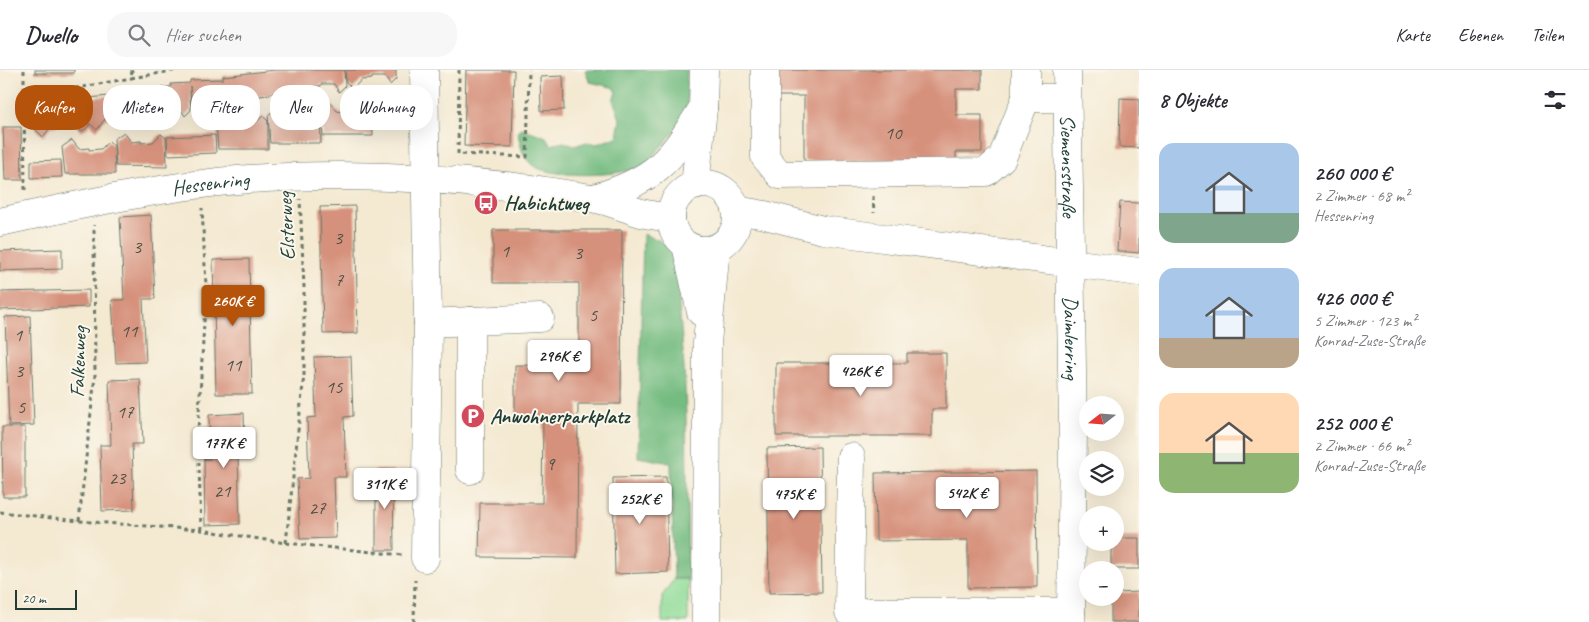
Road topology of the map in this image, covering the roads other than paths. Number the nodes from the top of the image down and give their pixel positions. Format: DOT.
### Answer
graph roads {
  1 [pos="424,70"];
  2 [pos="704,70"];
  3 [pos="765,70"];
  4 [pos="1026,70"];
  5 [pos="1067,70"];
  6 [pos="1026,98"];
  7 [pos="1067,98"];
  8 [pos="703,108"];
  9 [pos="424,179"];
  10 [pos="594,198"];
  11 [pos="691,198"];
  12 [pos="13,220"];
  13 [pos="728,231"];
  14 [pos="686,245"];
  15 [pos="1070,263"];
  16 [pos="1139,272"];
  17 [pos="540,318"];
  18 [pos="470,321"];
  19 [pos="428,323"];
  20 [pos="707,343"];
  21 [pos="851,457"];
  22 [pos="470,470"];
  23 [pos="421,558"];
  24 [pos="1071,617"];
  25 [pos="706,622"];
  1 -- 9 [label="street"];
  2 -- 8 [label="street"];
  3 -- 6 [label="street"];
  4 -- 6 [label="street"];
  5 -- 7 [label="street, Siemensstraße"];
  6 -- 7 [label="street"];
  7 -- 15 [label="street, Siemensstraße"];
  8 -- 10 [label="street"];
  8 -- 11 [label="street"];
  9 -- 10 [label="street, Hessenring"];
  9 -- 12 [label="street, Hessenring"];
  9 -- 19 [label="street"];
  10 -- 11 [label="street, Hessenring"];
  11 -- 13 [label="street"];
  11 -- 14 [label="street"];
  13 -- 14 [label="street, Daimlerring"];
  13 -- 15 [label="street, Daimlerring"];
  13 -- 20 [label="street"];
  14 -- 20 [label="street"];
  15 -- 16 [label="street, Daimlerring"];
  15 -- 24 [label="street, Daimlerring"];
  17 -- 18 [label="street"];
  18 -- 19 [label="street"];
  18 -- 22 [label="street"];
  19 -- 23 [label="street"];
  20 -- 25 [label="street"];
  21 -- 24 [label="street"];
}
